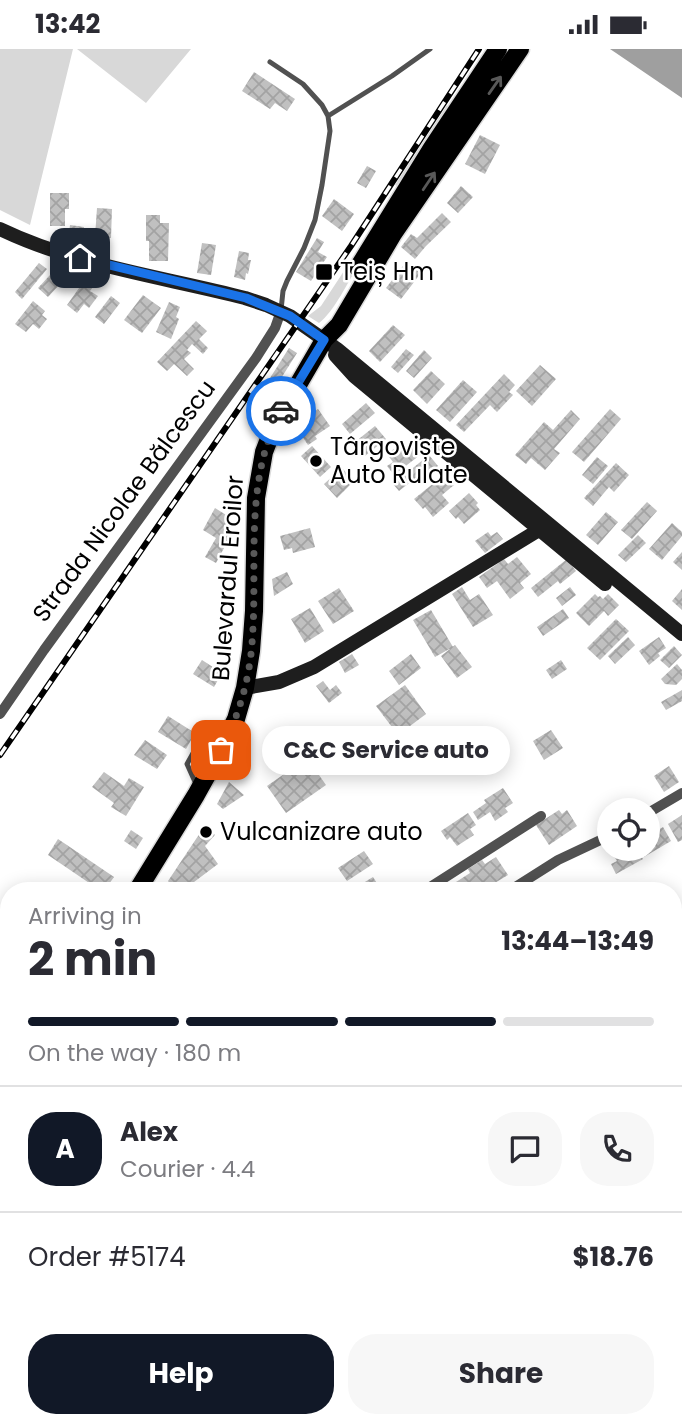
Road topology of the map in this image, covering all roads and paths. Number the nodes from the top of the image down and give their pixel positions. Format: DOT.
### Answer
graph roads {
  1 [pos="430,49"];
  2 [pos="498,49"];
  3 [pos="520,49"];
  4 [pos="270,62"];
  5 [pos="463,115"];
  6 [pos="328,116"];
  7 [pos="0,229"];
  8 [pos="281,311"];
  9 [pos="324,340"];
  10 [pos="544,527"];
  11 [pos="682,634"];
  12 [pos="682,645"];
  13 [pos="245,688"];
  14 [pos="0,714"];
  15 [pos="682,793"];
  16 [pos="660,806"];
  17 [pos="541,817"];
  18 [pos="597,842"];
  19 [pos="142,882"];
  20 [pos="438,882"];
  21 [pos="523,882"];
  1 -- 6 [label="lane"];
  2 -- 5 [label="main road, Bulevardul Eroilor"];
  5 -- 3 [label="main road, Bulevardul Eroilor, one-way"];
  4 -- 6 [label="lane"];
  5 -- 9 [label="main road, Bulevardul Eroilor"];
  6 -- 8 [label="lane"];
  7 -- 8 [label="main road"];
  8 -- 9 [label="main road"];
  8 -- 14 [label="street, Strada Nicolae Bălcescu"];
  9 -- 10 [label="main road"];
  9 -- 10 [label="main road"];
  9 -- 13 [label="main road, Bulevardul Eroilor"];
  10 -- 11 [label="main road"];
  10 -- 12 [label="main road"];
  10 -- 13 [label="main road"];
  13 -- 19 [label="main road, Bulevardul Eroilor"];
  15 -- 16 [label="street"];
  17 -- 20 [label="street"];
  18 -- 21 [label="street"];
}
